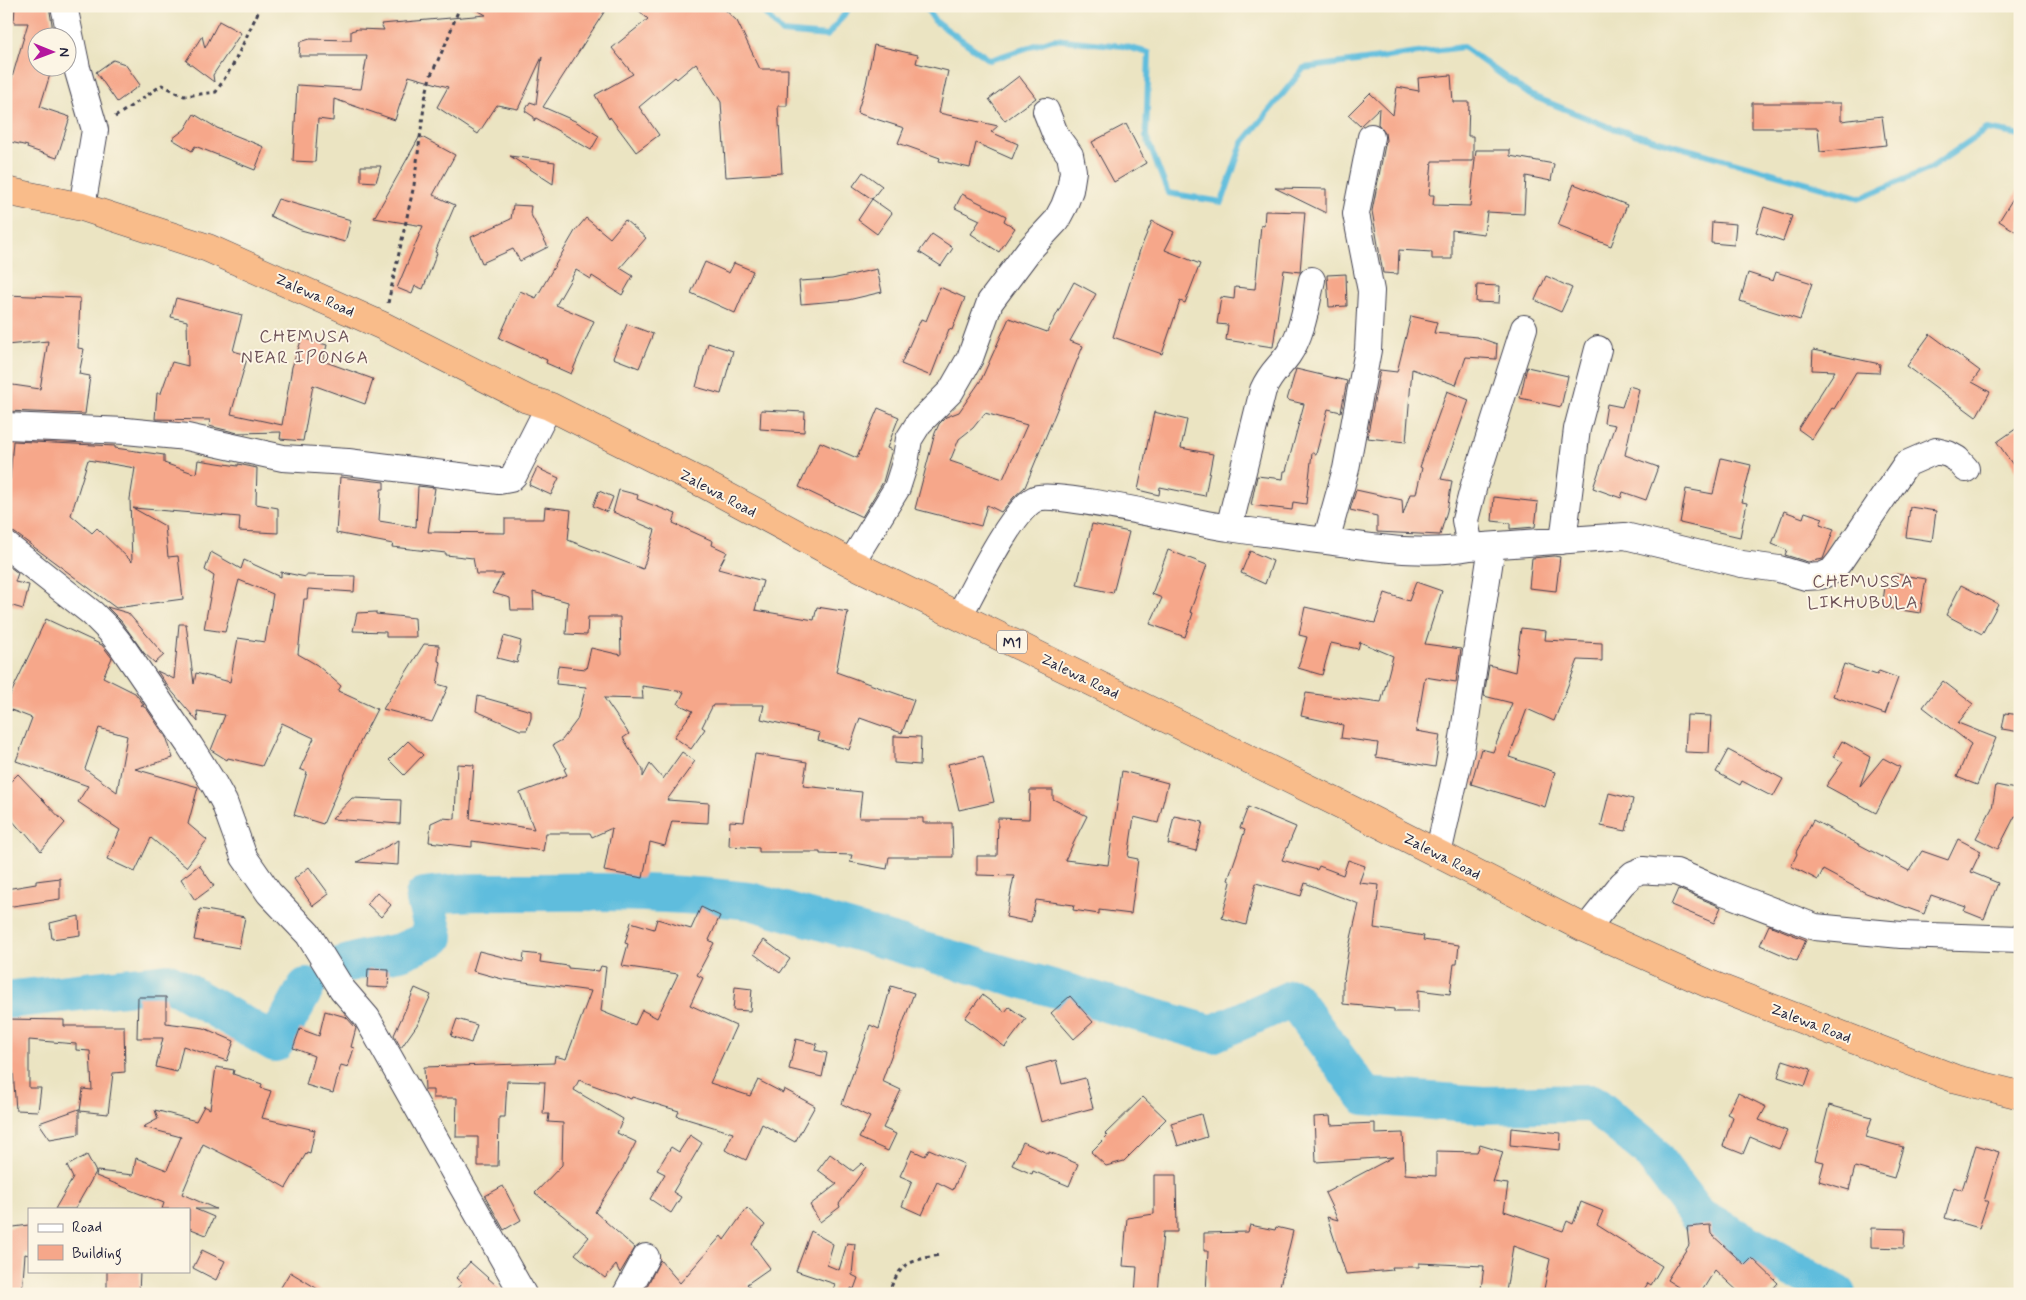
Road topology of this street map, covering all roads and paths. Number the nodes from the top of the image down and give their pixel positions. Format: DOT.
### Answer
graph roads {
  1 [pos="64,6"];
  2 [pos="261,6"];
  3 [pos="460,6"];
  4 [pos="1046,111"];
  5 [pos="95,130"];
  6 [pos="1371,137"];
  7 [pos="6,191"];
  8 [pos="82,207"];
  9 [pos="1312,280"];
  10 [pos="383,326"];
  11 [pos="1524,328"];
  12 [pos="1598,349"];
  13 [pos="549,406"];
  14 [pos="6,426"];
  15 [pos="1966,469"];
  16 [pos="1229,528"];
  17 [pos="1326,541"];
  18 [pos="1563,541"];
  19 [pos="6,545"];
  20 [pos="1481,546"];
  21 [pos="850,563"];
  22 [pos="959,616"];
  23 [pos="1438,854"];
  24 [pos="1586,929"];
  25 [pos="2020,939"];
  26 [pos="2020,1095"];
  27 [pos="939,1255"];
  28 [pos="646,1257"];
  29 [pos="523,1294"];
  30 [pos="626,1294"];
  31 [pos="888,1294"];
  1 -- 5 [label="street"];
  2 -- 5 [label="path"];
  3 -- 10 [label="path"];
  4 -- 21 [label="street"];
  5 -- 8 [label="street"];
  6 -- 17 [label="street"];
  7 -- 8 [label="highway, Zalewa Road / M1"];
  8 -- 10 [label="highway, Zalewa Road / M1"];
  9 -- 16 [label="street"];
  10 -- 13 [label="highway, Zalewa Road / M1"];
  11 -- 20 [label="street"];
  12 -- 18 [label="street"];
  13 -- 14 [label="street"];
  13 -- 21 [label="highway, Zalewa Road / M1"];
  15 -- 18 [label="street"];
  16 -- 17 [label="street"];
  16 -- 22 [label="street"];
  17 -- 20 [label="street"];
  18 -- 20 [label="street"];
  19 -- 29 [label="street"];
  20 -- 23 [label="street"];
  21 -- 22 [label="highway, Zalewa Road / M1"];
  22 -- 23 [label="highway, Zalewa Road / M1"];
  23 -- 24 [label="highway, Zalewa Road / M1"];
  24 -- 25 [label="street"];
  24 -- 26 [label="highway, Zalewa Road / M1"];
  27 -- 31 [label="path"];
  28 -- 30 [label="street"];
}
